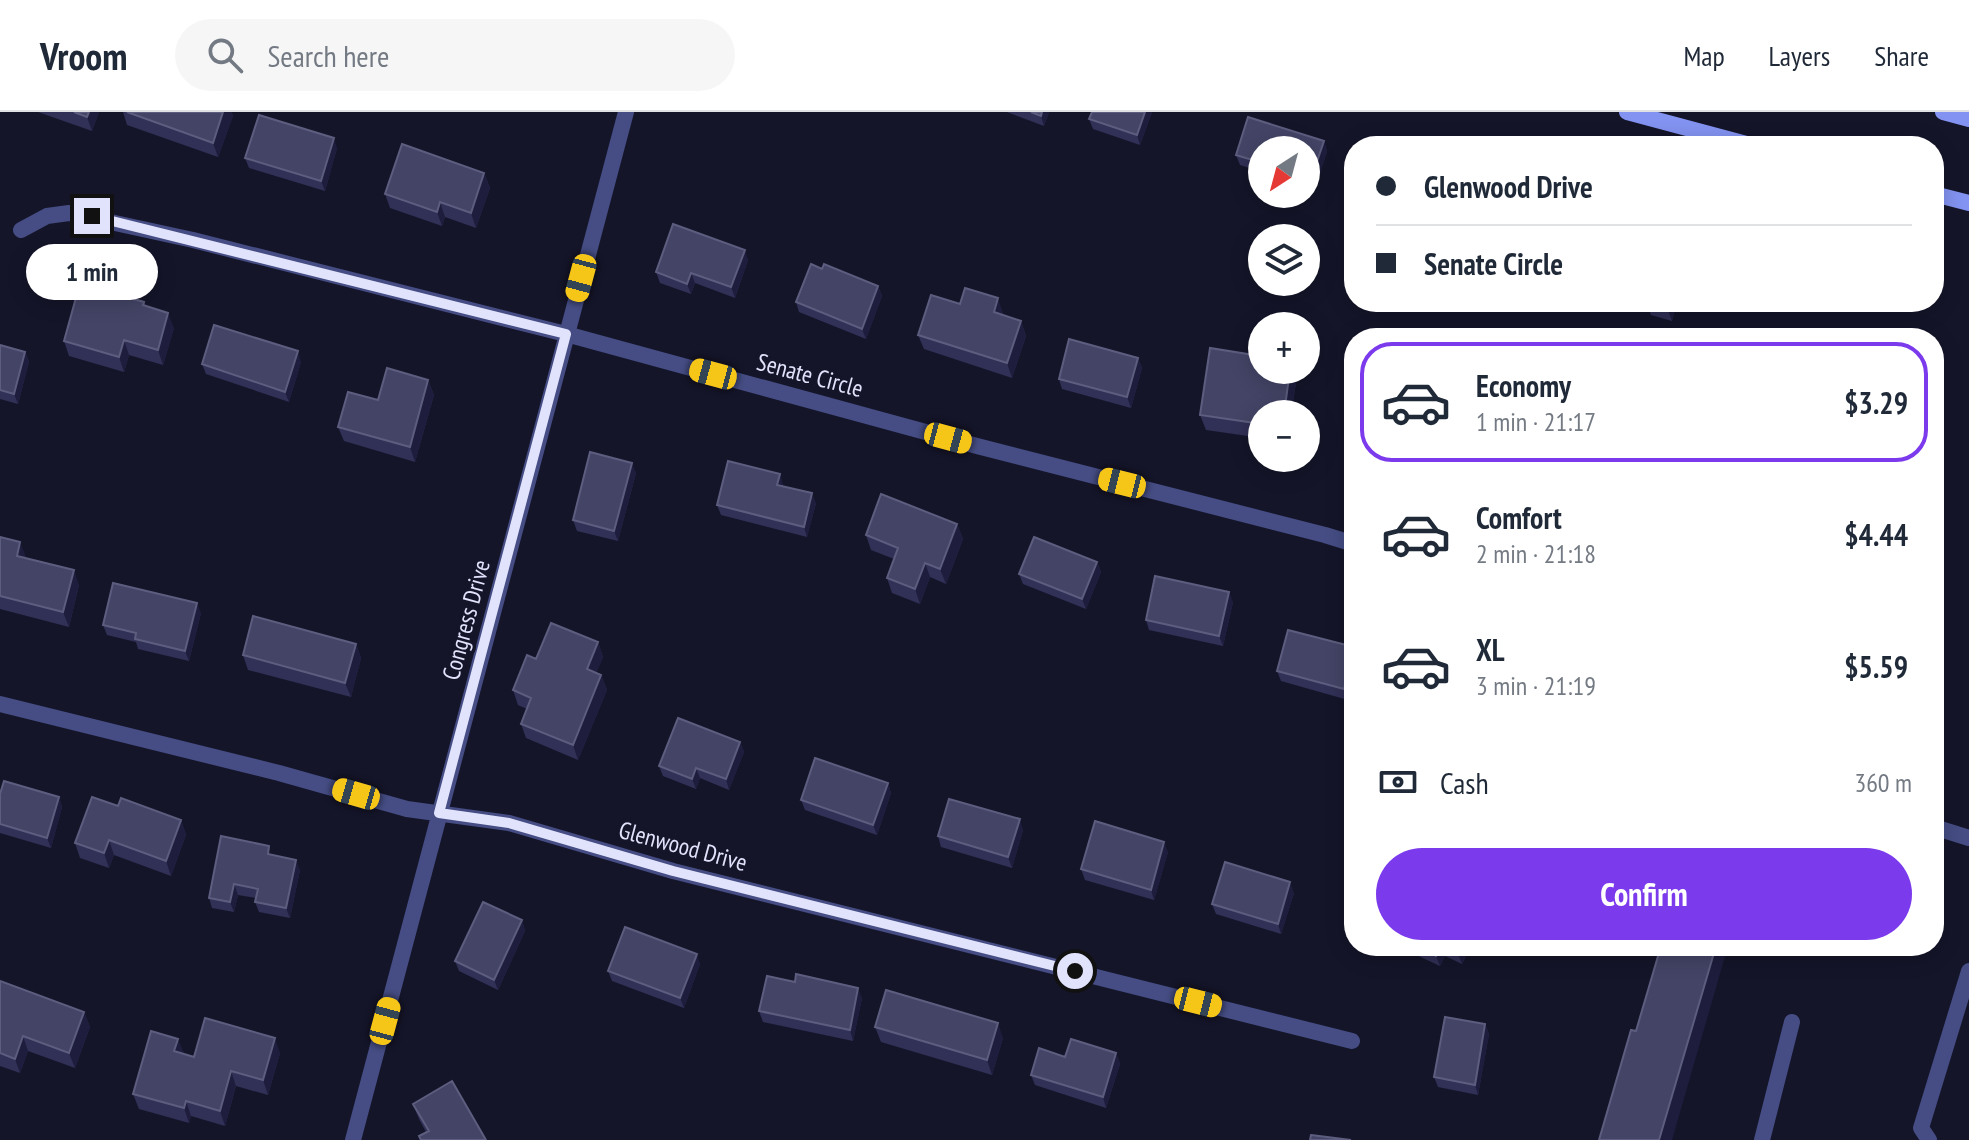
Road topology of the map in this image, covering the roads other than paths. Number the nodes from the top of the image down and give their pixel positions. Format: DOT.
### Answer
graph roads {
  1 [pos="626,112"];
  2 [pos="1627,112"];
  3 [pos="1943,112"];
  4 [pos="1969,119"];
  5 [pos="1717,136"];
  6 [pos="1944,197"];
  7 [pos="1969,203"];
  8 [pos="21,230"];
  9 [pos="566,334"];
  10 [pos="1344,541"];
  11 [pos="0,704"];
  12 [pos="439,813"];
  13 [pos="1944,830"];
  14 [pos="1969,838"];
  15 [pos="1969,971"];
  16 [pos="1792,1022"];
  17 [pos="1352,1041"];
  18 [pos="353,1140"];
  19 [pos="1762,1140"];
  20 [pos="1929,1140"];
  1 -- 9 [label="street, Congress Drive"];
  2 -- 5 [label="main road"];
  3 -- 4 [label="main road"];
  6 -- 7 [label="main road"];
  8 -- 9 [label="street, Senate Circle"];
  9 -- 10 [label="street, Senate Circle"];
  9 -- 12 [label="street, Congress Drive"];
  11 -- 12 [label="street, Glenwood Drive"];
  12 -- 17 [label="street, Glenwood Drive"];
  12 -- 18 [label="street, Congress Drive"];
  13 -- 14 [label="street"];
  15 -- 20 [label="street"];
  16 -- 19 [label="street"];
}
